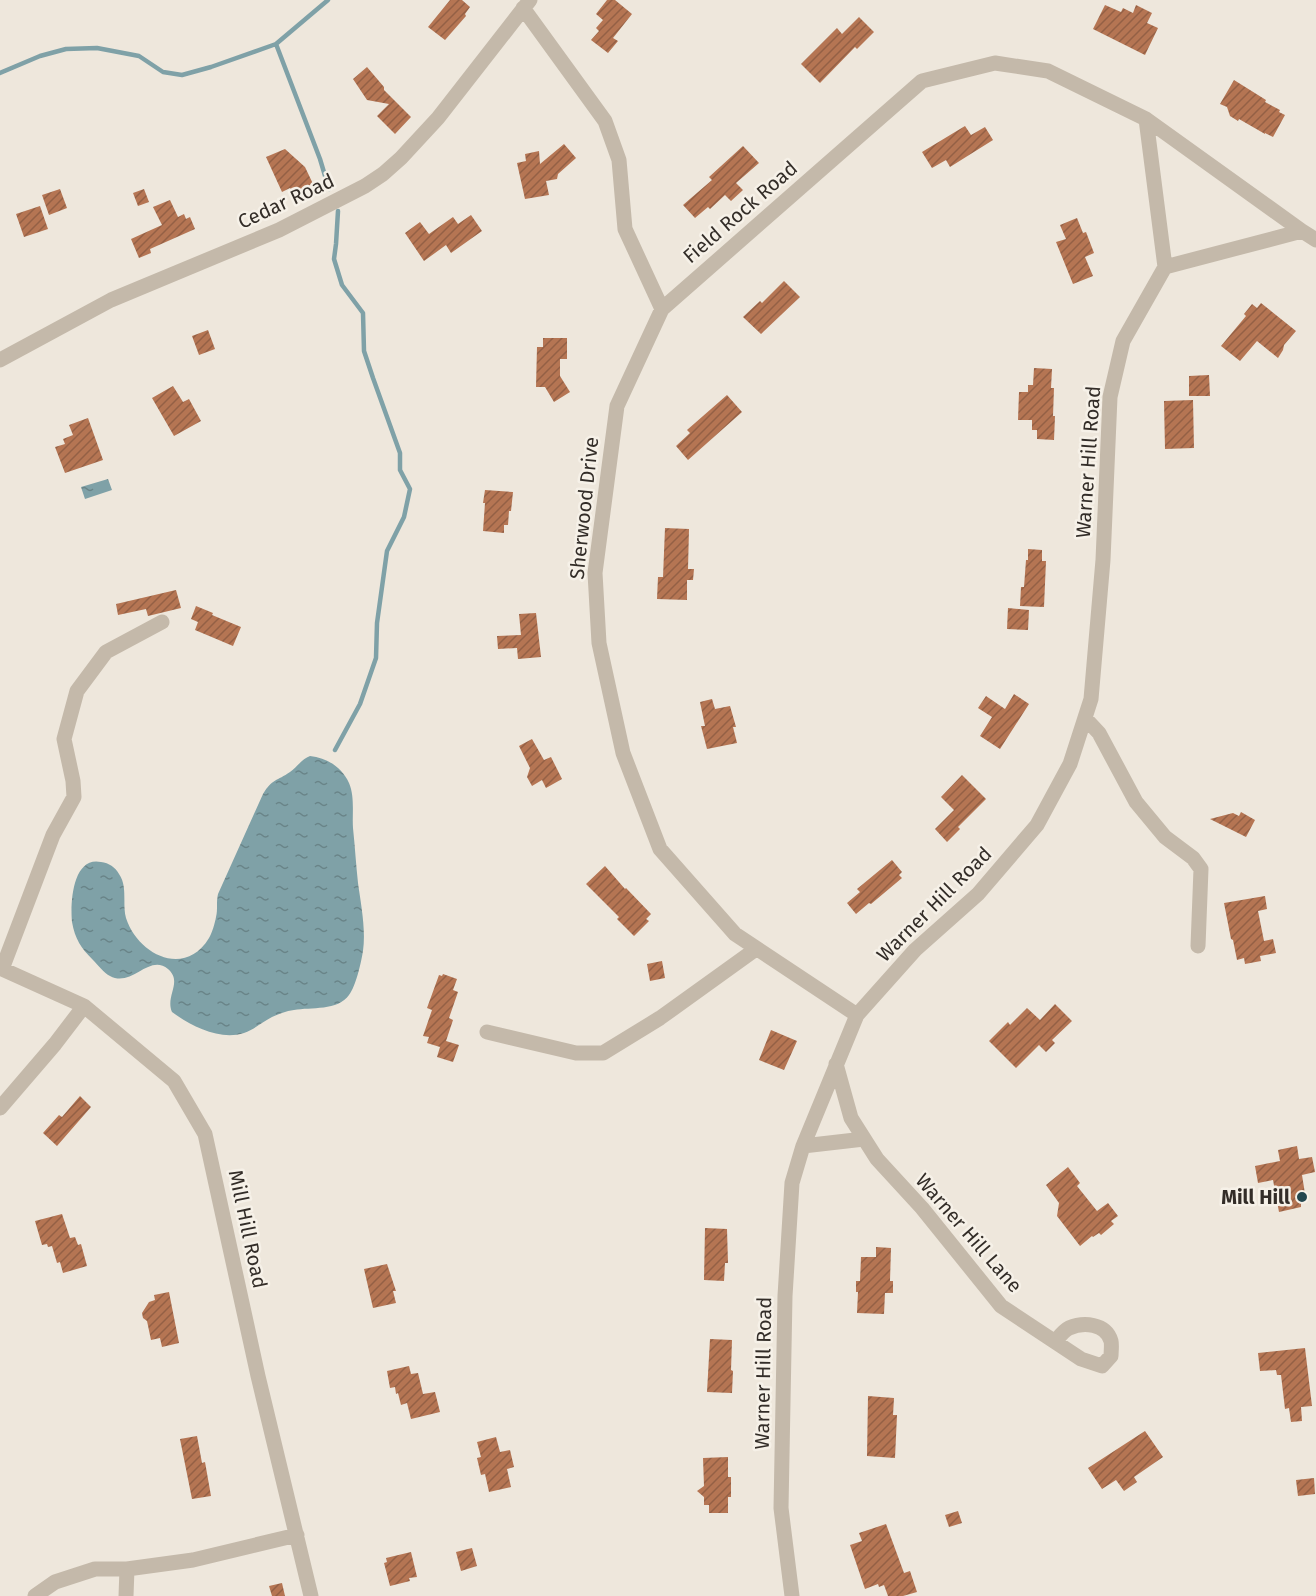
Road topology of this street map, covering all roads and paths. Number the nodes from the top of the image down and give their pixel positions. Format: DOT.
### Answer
graph roads {
  1 [pos="527,4"];
  2 [pos="1146,119"];
  3 [pos="1302,231"];
  4 [pos="1316,240"];
  5 [pos="1165,267"];
  6 [pos="662,309"];
  7 [pos="0,360"];
  8 [pos="162,622"];
  9 [pos="1085,718"];
  10 [pos="1198,946"];
  11 [pos="756,949"];
  12 [pos="1,969"];
  13 [pos="84,1006"];
  14 [pos="856,1015"];
  15 [pos="487,1032"];
  16 [pos="836,1064"];
  17 [pos="0,1108"];
  18 [pos="864,1139"];
  19 [pos="803,1146"];
  20 [pos="1054,1342"];
  21 [pos="297,1535"];
  22 [pos="127,1569"];
  23 [pos="35,1596"];
  24 [pos="126,1596"];
  25 [pos="311,1596"];
  26 [pos="792,1596"];
  1 -- 6 [label="street"];
  1 -- 7 [label="street, Cedar Road"];
  2 -- 3 [label="street, Field Rock Road"];
  2 -- 5 [label="street"];
  2 -- 6 [label="street, Field Rock Road"];
  3 -- 4 [label="street"];
  3 -- 5 [label="street"];
  5 -- 9 [label="street, Warner Hill Road"];
  6 -- 11 [label="street, Sherwood Drive"];
  8 -- 12 [label="street"];
  9 -- 10 [label="street"];
  9 -- 14 [label="street, Warner Hill Road"];
  11 -- 14 [label="street, Sherwood Drive"];
  11 -- 15 [label="street"];
  12 -- 13 [label="street, Mill Hill Road"];
  13 -- 17 [label="street"];
  13 -- 21 [label="street, Mill Hill Road"];
  14 -- 16 [label="street, Warner Hill Road"];
  16 -- 18 [label="street, Warner Hill Lane"];
  16 -- 19 [label="street, Warner Hill Road"];
  18 -- 19 [label="street"];
  18 -- 20 [label="street, Warner Hill Lane"];
  19 -- 26 [label="street, Warner Hill Road"];
  21 -- 22 [label="street"];
  21 -- 25 [label="street, Mill Hill Road"];
  22 -- 23 [label="street"];
  22 -- 24 [label="street"];
}
